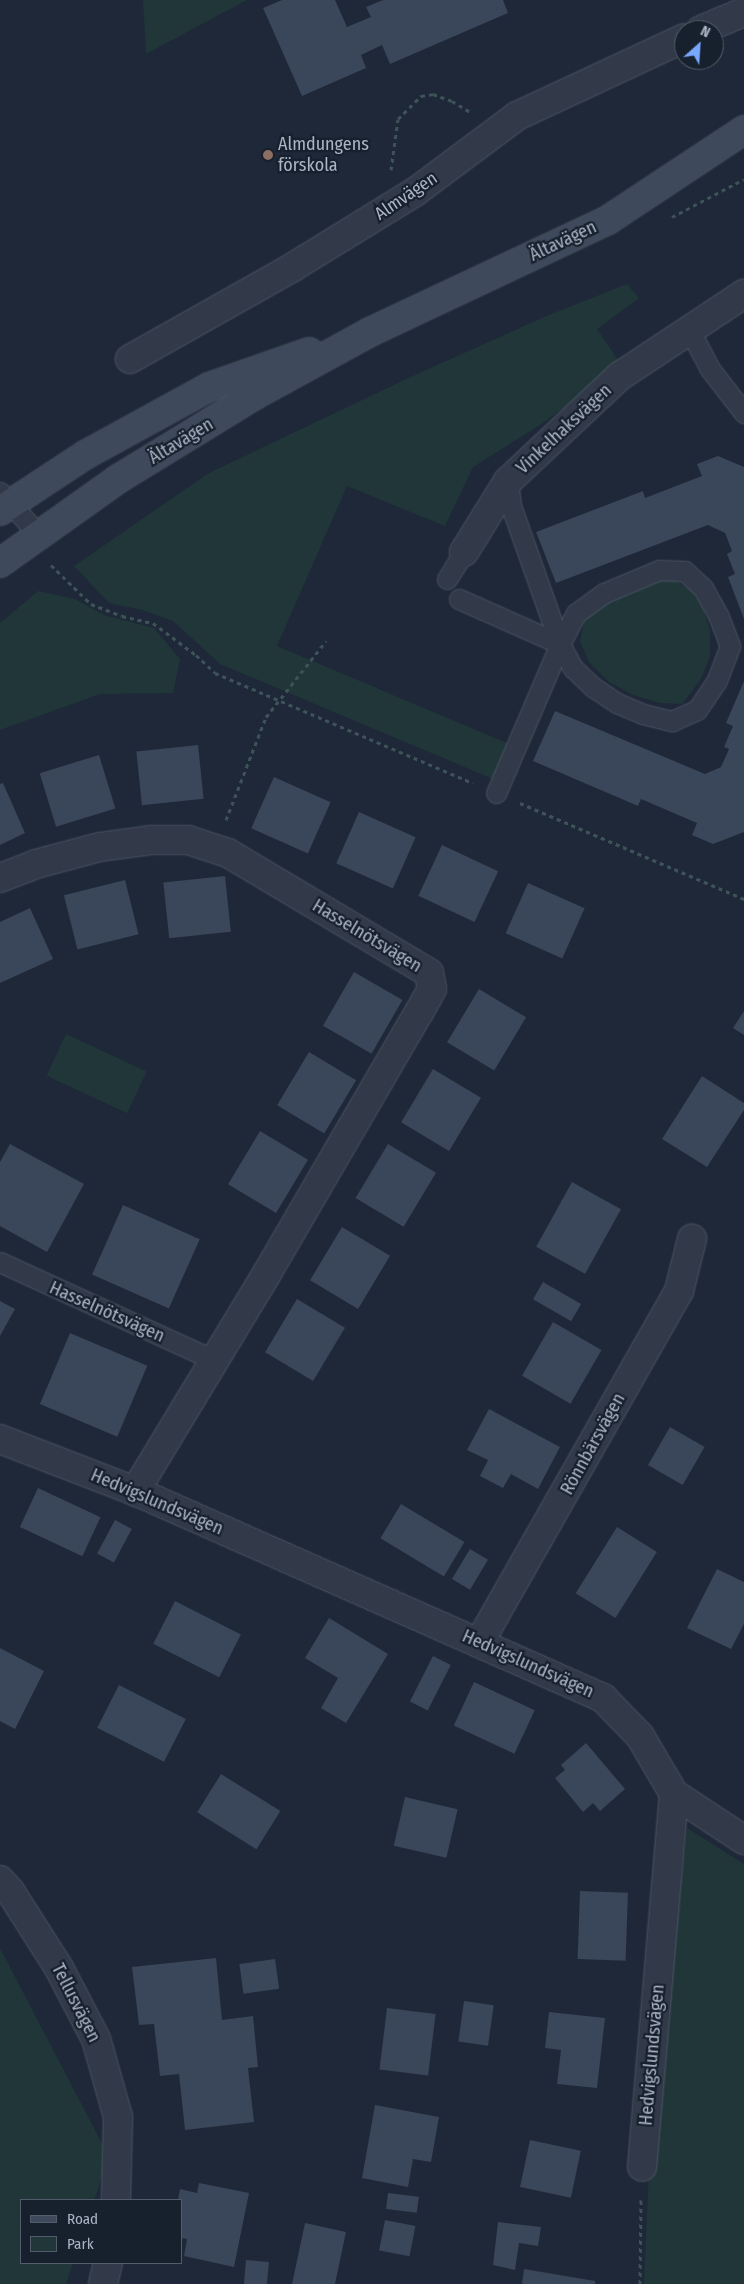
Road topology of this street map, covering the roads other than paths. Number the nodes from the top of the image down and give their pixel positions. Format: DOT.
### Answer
graph roads {
  1 [pos="744,12"];
  2 [pos="724,20"];
  3 [pos="674,43"];
  4 [pos="744,130"];
  5 [pos="744,294"];
  6 [pos="689,329"];
  7 [pos="370,332"];
  8 [pos="130,359"];
  9 [pos="744,413"];
  10 [pos="510,493"];
  11 [pos="3,502"];
  12 [pos="38,534"];
  13 [pos="464,552"];
  14 [pos="0,563"];
  15 [pos="447,579"];
  16 [pos="459,599"];
  17 [pos="560,644"];
  18 [pos="737,646"];
  19 [pos="496,793"];
  20 [pos="0,878"];
  21 [pos="692,1239"];
  22 [pos="0,1262"];
  23 [pos="214,1360"];
  24 [pos="0,1439"];
  25 [pos="135,1491"];
  26 [pos="479,1643"];
  27 [pos="674,1794"];
  28 [pos="744,1840"];
  29 [pos="0,1880"];
  30 [pos="642,2167"];
  31 [pos="116,2199"];
  32 [pos="108,2264"];
  33 [pos="103,2284"];
  1 -- 2 [label="street"];
  3 -- 8 [label="street, Almvägen"];
  4 -- 7 [label="main road, Ältavägen"];
  5 -- 6 [label="street, Vinkelhaksvägen"];
  6 -- 9 [label="lane"];
  6 -- 10 [label="street, Vinkelhaksvägen"];
  7 -- 11 [label="main road, Ältavägen"];
  7 -- 12 [label="main road, Ältavägen"];
  10 -- 13 [label="street, Vinkelhaksvägen"];
  10 -- 17 [label="lane"];
  11 -- 12 [label="lane"];
  12 -- 14 [label="main road, Ältavägen"];
  13 -- 15 [label="lane"];
  16 -- 17 [label="lane"];
  17 -- 18 [label="lane"];
  17 -- 18 [label="lane"];
  17 -- 19 [label="lane"];
  20 -- 23 [label="street, Hasselnötsvägen"];
  21 -- 26 [label="street, Rönnbärsvägen"];
  22 -- 23 [label="lane, Hasselnötsvägen"];
  23 -- 25 [label="street, Hasselnötsvägen"];
  24 -- 25 [label="street, Hedvigslundsvägen"];
  25 -- 26 [label="street, Hedvigslundsvägen"];
  26 -- 27 [label="street, Hedvigslundsvägen"];
  27 -- 28 [label="street"];
  27 -- 30 [label="street, Hedvigslundsvägen"];
  29 -- 31 [label="street, Tellusvägen"];
  32 -- 33 [label="street"];
}
